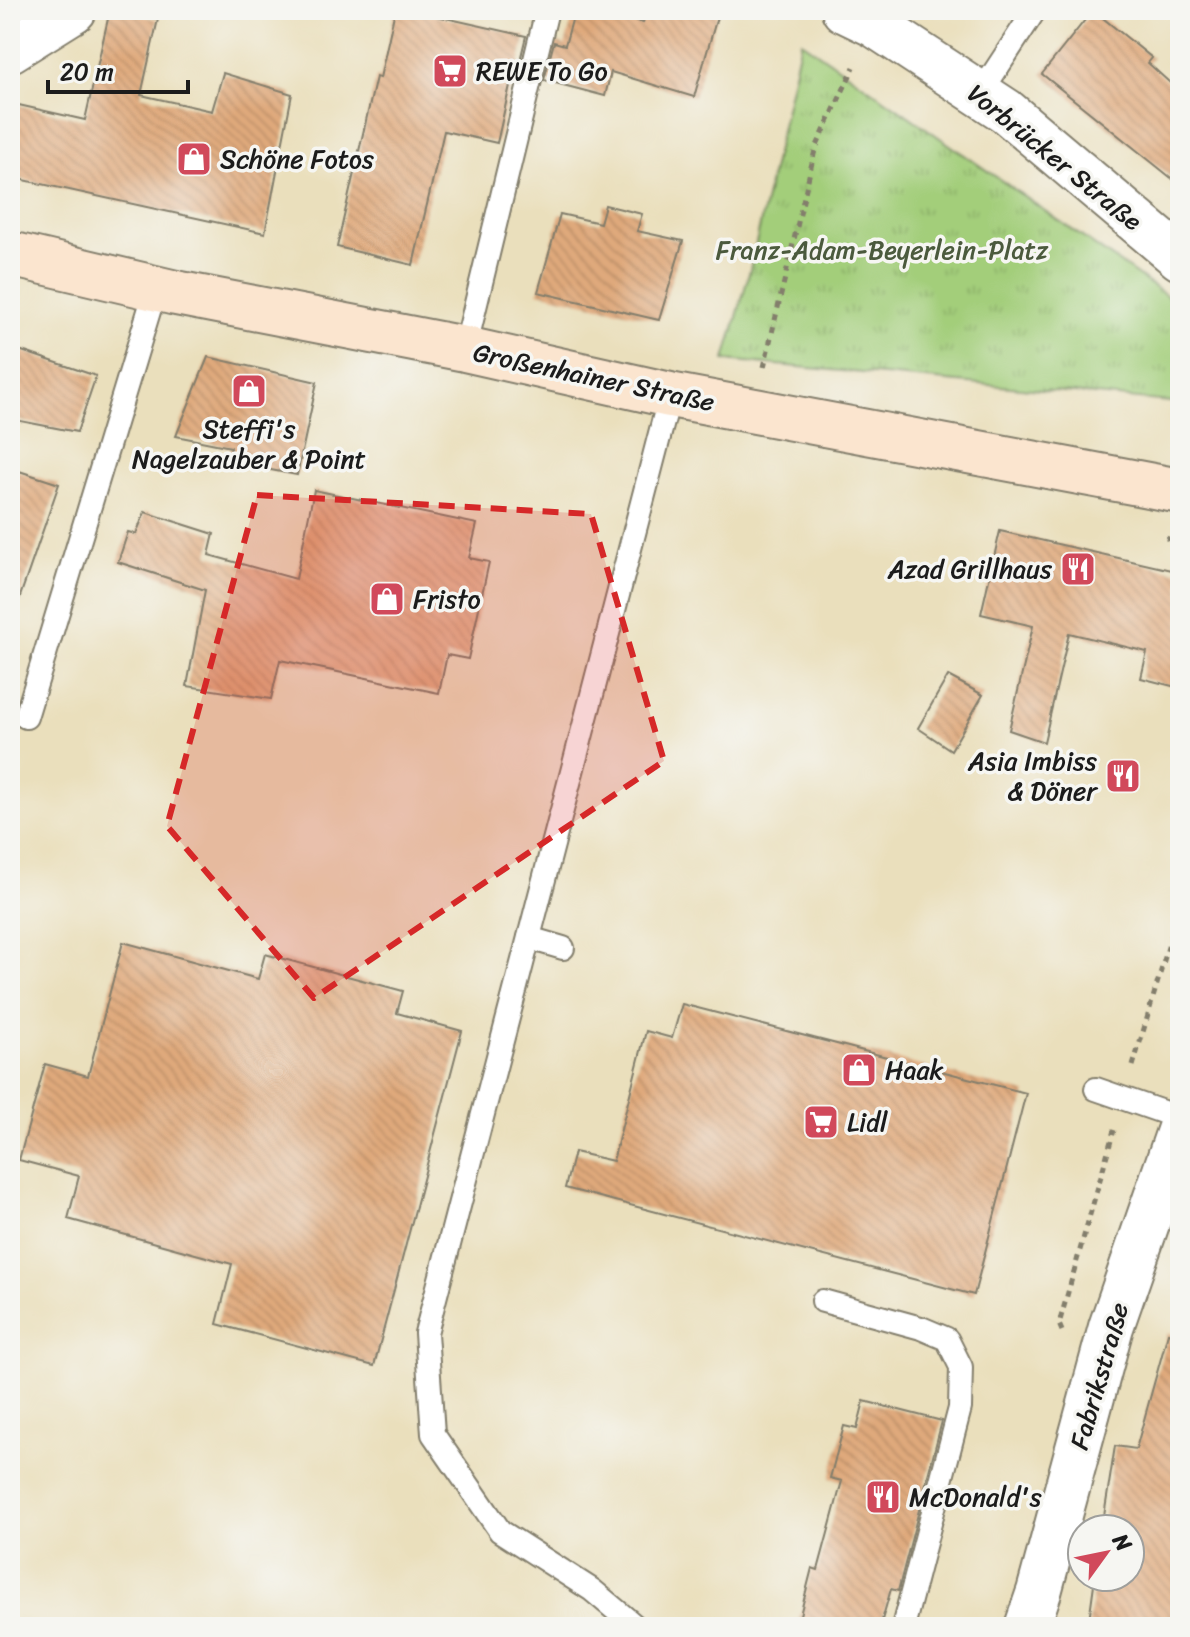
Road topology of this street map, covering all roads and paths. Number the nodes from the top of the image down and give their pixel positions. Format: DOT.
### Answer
graph roads {
  1 [pos="74,10"];
  2 [pos="547,10"];
  3 [pos="1035,10"];
  4 [pos="860,18"];
  5 [pos="10,50"];
  6 [pos="980,94"];
  7 [pos="10,254"];
  8 [pos="1180,258"];
  9 [pos="156,288"];
  10 [pos="465,349"];
  11 [pos="670,395"];
  12 [pos="755,411"];
  13 [pos="1180,491"];
  14 [pos="26,717"];
  15 [pos="1180,906"];
  16 [pos="529,938"];
  17 [pos="563,948"];
  18 [pos="1096,1089"];
  19 [pos="1123,1098"];
  20 [pos="1180,1118"];
  21 [pos="1180,1128"];
  22 [pos="823,1301"];
  23 [pos="1093,1394"];
  24 [pos="636,1627"];
  25 [pos="903,1627"];
  26 [pos="1027,1627"];
  1 -- 5 [label="street"];
  2 -- 10 [label="lane"];
  3 -- 6 [label="lane"];
  4 -- 6 [label="street, Vorbrücker Straße"];
  4 -- 12 [label="path"];
  6 -- 8 [label="street, Vorbrücker Straße"];
  7 -- 9 [label="main road, Großenhainer Straße"];
  9 -- 10 [label="main road, Großenhainer Straße"];
  9 -- 14 [label="lane"];
  10 -- 11 [label="main road, Großenhainer Straße"];
  11 -- 12 [label="main road, Großenhainer Straße"];
  11 -- 16 [label="lane"];
  12 -- 13 [label="main road, Großenhainer Straße"];
  15 -- 19 [label="path"];
  16 -- 17 [label="lane"];
  16 -- 24 [label="lane"];
  18 -- 19 [label="lane"];
  19 -- 20 [label="lane"];
  19 -- 23 [label="path"];
  21 -- 23 [label="street, Fabrikstraße"];
  22 -- 25 [label="lane"];
  23 -- 26 [label="street, Fabrikstraße"];
}
